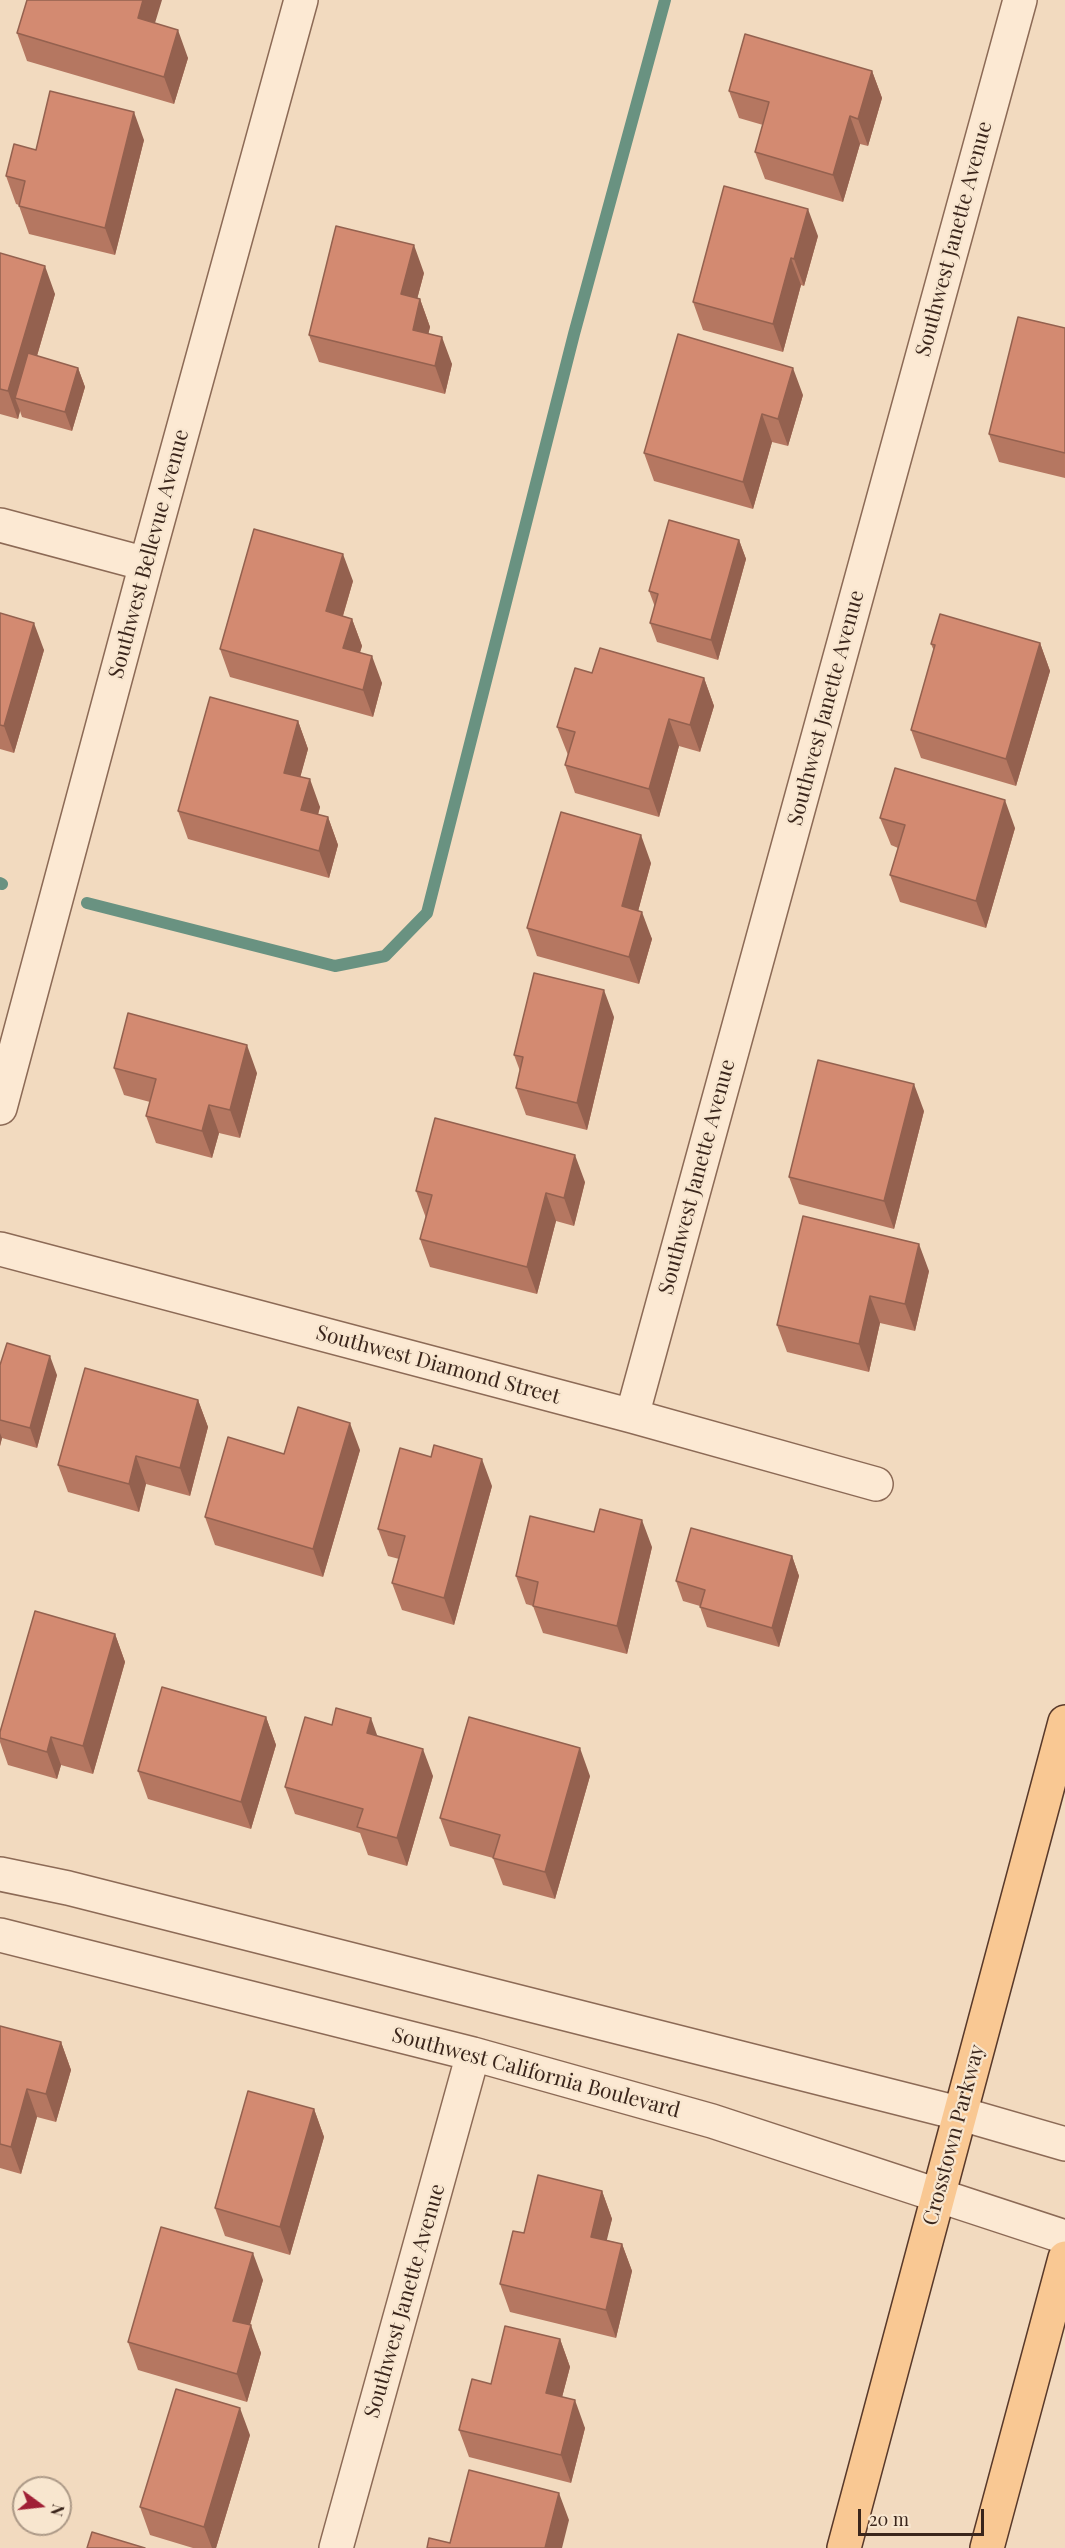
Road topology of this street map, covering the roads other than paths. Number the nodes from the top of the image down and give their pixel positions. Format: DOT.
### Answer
graph roads {
  1 [pos="301,0"];
  2 [pos="1020,0"];
  3 [pos="0,525"];
  4 [pos="146,564"];
  5 [pos="0,1108"];
  6 [pos="0,1250"];
  7 [pos="632,1416"];
  8 [pos="876,1484"];
  9 [pos="1065,1722"];
  10 [pos="0,1874"];
  11 [pos="0,1935"];
  12 [pos="473,2054"];
  13 [pos="958,2113"];
  14 [pos="1065,2144"];
  15 [pos="938,2194"];
  16 [pos="1065,2237"];
  17 [pos="1065,2258"];
  18 [pos="336,2548"];
  19 [pos="844,2548"];
  20 [pos="987,2548"];
  1 -- 4 [label="street, Southwest Bellevue Avenue"];
  2 -- 7 [label="street, Southwest Janette Avenue"];
  3 -- 4 [label="street"];
  4 -- 5 [label="street, Southwest Bellevue Avenue"];
  6 -- 7 [label="street, Southwest Diamond Street"];
  7 -- 8 [label="street, Southwest Diamond Street"];
  9 -- 13 [label="main road, Crosstown Parkway"];
  10 -- 13 [label="street"];
  11 -- 12 [label="street, Southwest California Boulevard"];
  12 -- 15 [label="street, Southwest California Boulevard"];
  12 -- 18 [label="street, Southwest Janette Avenue"];
  13 -- 14 [label="street"];
  13 -- 15 [label="main road, Crosstown Parkway"];
  15 -- 16 [label="street, Southwest California Boulevard"];
  15 -- 19 [label="main road, Crosstown Parkway"];
  17 -- 20 [label="main road"];
}
